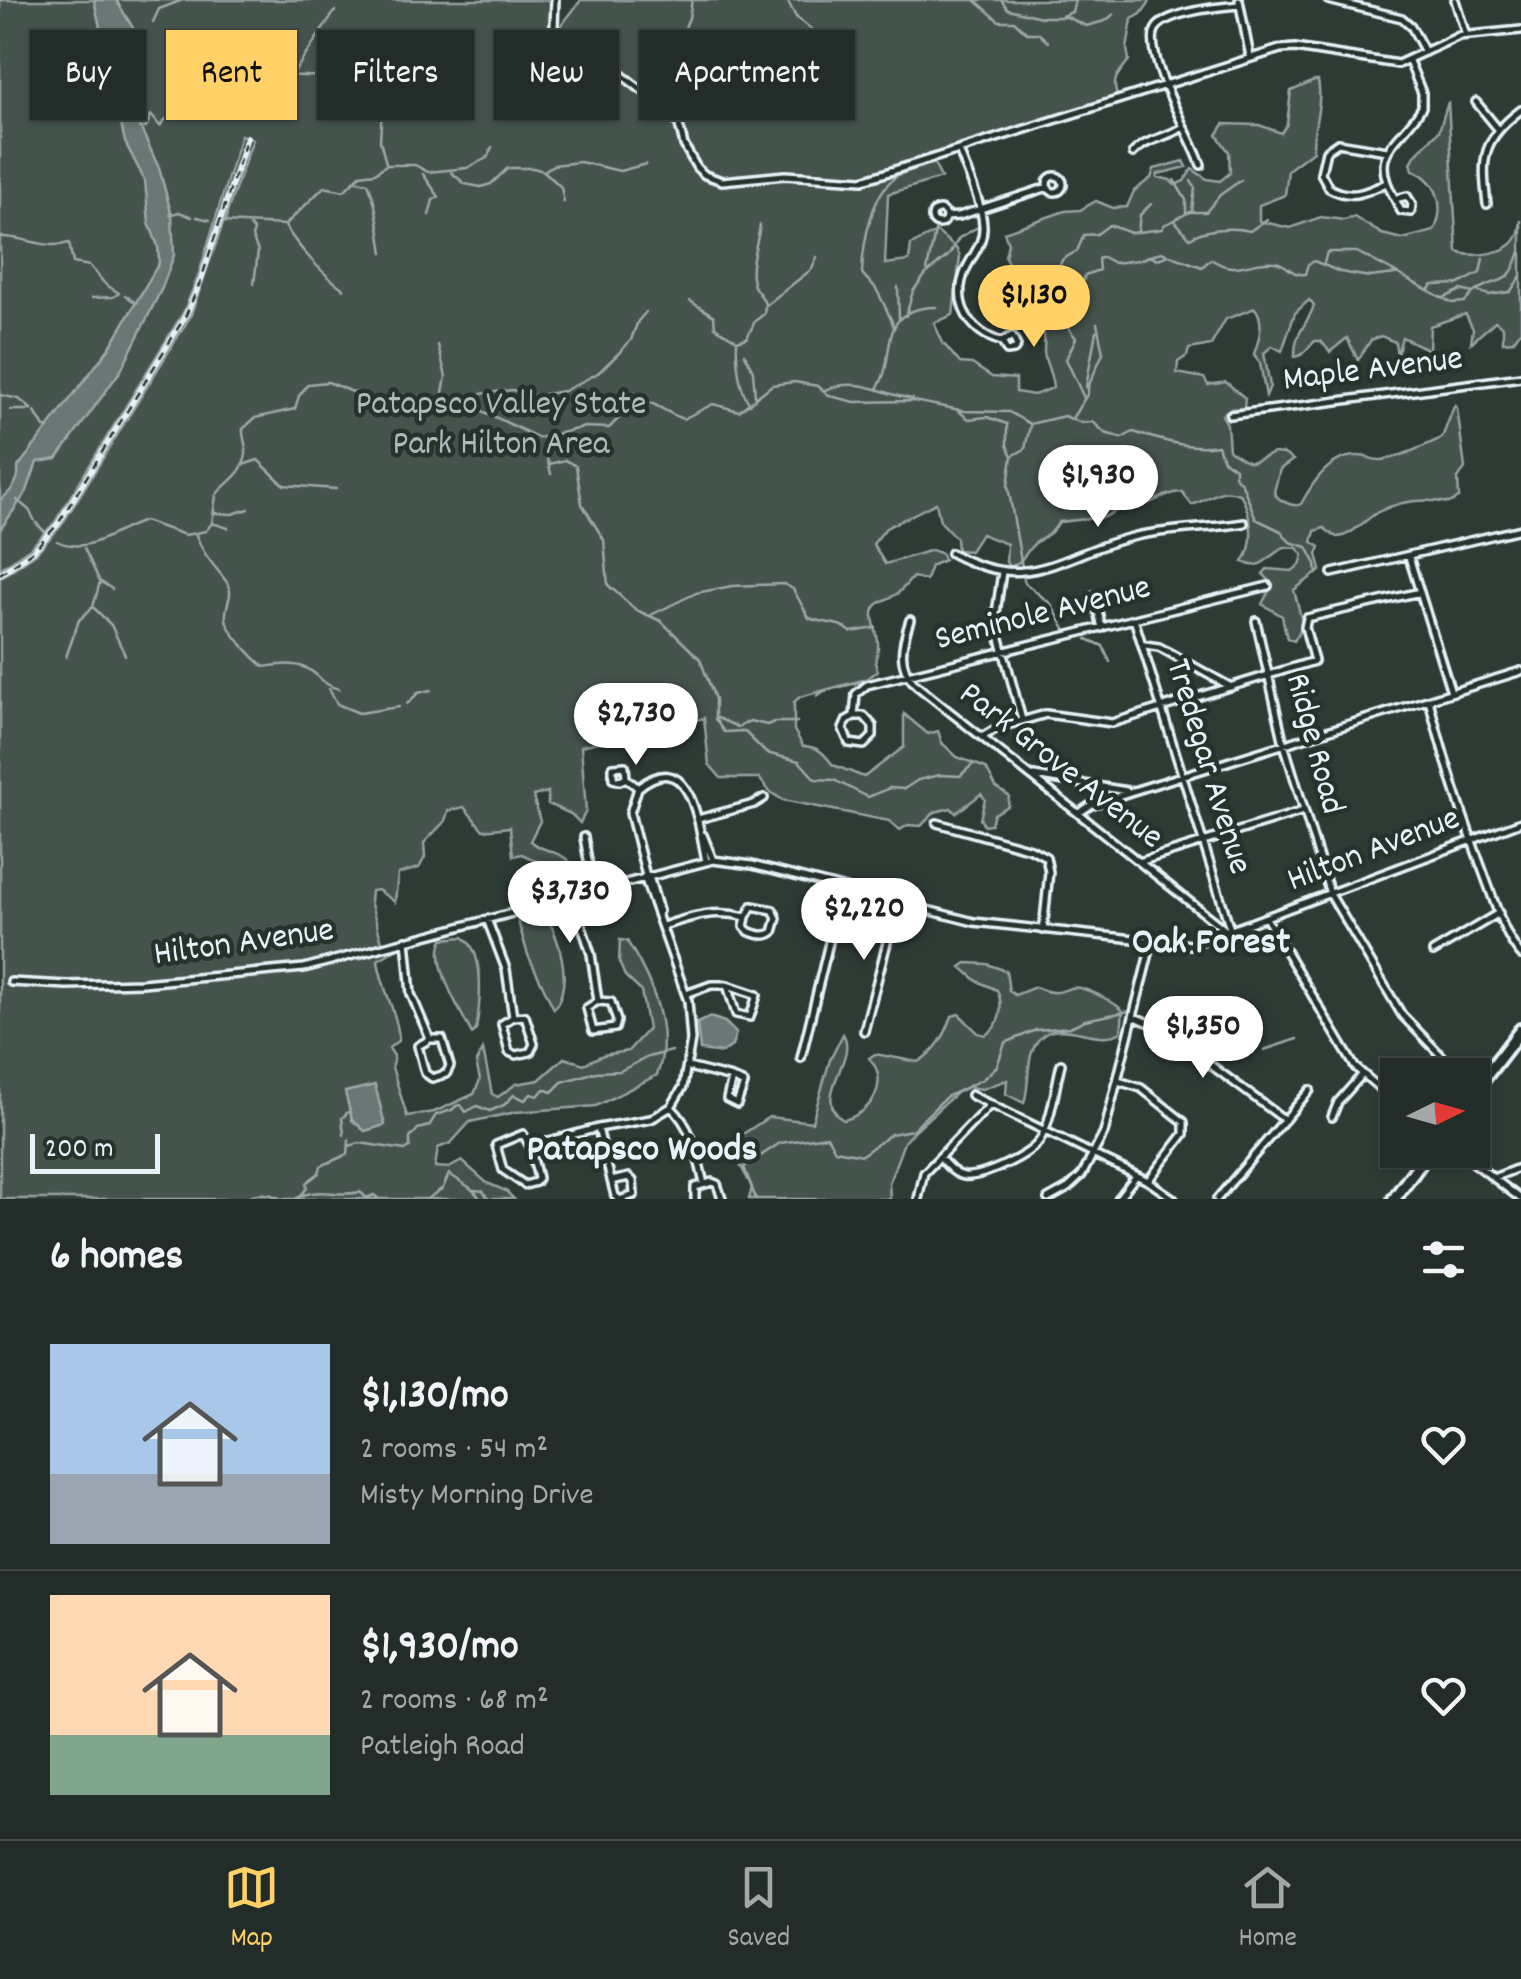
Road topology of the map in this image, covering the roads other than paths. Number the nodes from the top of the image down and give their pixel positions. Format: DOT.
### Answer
graph roads {
  1 [pos="555,0"];
  2 [pos="1328,0"];
  3 [pos="1455,0"];
  4 [pos="1239,3"];
  5 [pos="1521,30"];
  6 [pos="1466,35"];
  7 [pos="1425,52"];
  8 [pos="1250,57"];
  9 [pos="1409,61"];
  10 [pos="1165,84"];
  11 [pos="1476,102"];
  12 [pos="1521,110"];
  13 [pos="1182,127"];
  14 [pos="1498,130"];
  15 [pos="959,150"];
  16 [pos="1387,152"];
  17 [pos="1133,153"];
  18 [pos="1201,165"];
  19 [pos="1386,183"];
  20 [pos="1048,187"];
  21 [pos="1395,199"];
  22 [pos="1487,204"];
  23 [pos="980,210"];
  24 [pos="946,218"];
  25 [pos="1002,342"];
  26 [pos="1521,377"];
  27 [pos="1230,415"];
  28 [pos="1244,523"];
  29 [pos="1521,529"];
  30 [pos="951,553"];
  31 [pos="1409,557"];
  32 [pos="1002,572"];
  33 [pos="1332,573"];
  34 [pos="1268,586"];
  35 [pos="1420,592"];
  36 [pos="1094,596"];
  37 [pos="1134,618"];
  38 [pos="910,620"];
  39 [pos="1256,621"];
  40 [pos="1102,628"];
  41 [pos="1144,646"];
  42 [pos="1002,652"];
  43 [pos="1521,670"];
  44 [pos="906,674"];
  45 [pos="1268,675"];
  46 [pos="1232,687"];
  47 [pos="1451,692"];
  48 [pos="1429,699"];
  49 [pos="1162,708"];
  50 [pos="854,716"];
  51 [pos="1022,720"];
  52 [pos="982,737"];
  53 [pos="1284,744"];
  54 [pos="1183,775"];
  55 [pos="1032,777"];
  56 [pos="626,778"];
  57 [pos="638,788"];
  58 [pos="1130,792"];
  59 [pos="764,798"];
  60 [pos="1304,810"];
  61 [pos="1079,813"];
  62 [pos="698,819"];
  63 [pos="1521,822"];
  64 [pos="937,823"];
  65 [pos="584,837"];
  66 [pos="1472,841"];
  67 [pos="1204,842"];
  68 [pos="710,861"];
  69 [pos="1139,862"];
  70 [pos="646,876"];
  71 [pos="593,890"];
  72 [pos="842,890"];
  73 [pos="1330,894"];
  74 [pos="572,896"];
  75 [pos="897,904"];
  76 [pos="1499,913"];
  77 [pos="746,917"];
  78 [pos="1266,918"];
  79 [pos="487,919"];
  80 [pos="662,922"];
  81 [pos="1042,930"];
  82 [pos="1230,932"];
  83 [pos="406,940"];
  84 [pos="1152,941"];
  85 [pos="1434,952"];
  86 [pos="1521,955"];
  87 [pos="10,982"];
  88 [pos="726,985"];
  89 [pos="686,994"];
  90 [pos="598,1001"];
  91 [pos="513,1017"];
  92 [pos="1134,1017"];
  93 [pos="864,1030"];
  94 [pos="1521,1030"];
  95 [pos="430,1039"];
  96 [pos="801,1058"];
  97 [pos="1444,1058"];
  98 [pos="1060,1064"];
  99 [pos="688,1068"];
  100 [pos="1490,1069"];
  101 [pos="1362,1074"];
  102 [pos="732,1078"];
  103 [pos="1118,1081"];
  104 [pos="1380,1089"];
  105 [pos="1310,1090"];
  106 [pos="971,1095"];
  107 [pos="990,1104"];
  108 [pos="671,1106"];
  109 [pos="1332,1117"];
  110 [pos="1285,1120"];
  111 [pos="598,1128"];
  112 [pos="1044,1130"];
  113 [pos="530,1146"];
  114 [pos="1094,1155"];
  115 [pos="939,1157"];
  116 [pos="1521,1167"];
  117 [pos="1417,1168"];
  118 [pos="1480,1168"];
  119 [pos="1136,1176"];
  120 [pos="1493,1178"];
  121 [pos="611,1181"];
  122 [pos="1148,1181"];
  123 [pos="704,1184"];
  124 [pos="621,1199"];
  125 [pos="695,1199"];
  126 [pos="722,1199"];
  127 [pos="918,1199"];
  128 [pos="1048,1199"];
  129 [pos="1118,1199"];
  130 [pos="1174,1199"];
  131 [pos="1218,1199"];
  132 [pos="1394,1199"];
  133 [pos="1521,1199"];
  1 -- 15 [label="street"];
  2 -- 7 [label="street"];
  3 -- 6 [label="street"];
  4 -- 8 [label="street"];
  4 -- 10 [label="street"];
  5 -- 6 [label="street"];
  6 -- 7 [label="street"];
  7 -- 9 [label="street"];
  8 -- 9 [label="street"];
  8 -- 10 [label="street"];
  9 -- 16 [label="street"];
  10 -- 13 [label="street"];
  10 -- 15 [label="street"];
  11 -- 14 [label="street"];
  12 -- 14 [label="street"];
  13 -- 17 [label="street"];
  13 -- 18 [label="street"];
  14 -- 22 [label="street"];
  15 -- 23 [label="street"];
  16 -- 19 [label="street"];
  16 -- 19 [label="street"];
  19 -- 21 [label="street"];
  20 -- 23 [label="street"];
  23 -- 24 [label="street"];
  23 -- 25 [label="street"];
  26 -- 27 [label="street, Maple Avenue"];
  28 -- 32 [label="street"];
  29 -- 31 [label="street"];
  30 -- 32 [label="street"];
  31 -- 33 [label="street"];
  31 -- 35 [label="street"];
  32 -- 42 [label="street"];
  34 -- 37 [label="street, Seminole Avenue"];
  35 -- 45 [label="street"];
  35 -- 47 [label="street"];
  36 -- 40 [label="street"];
  37 -- 40 [label="street, Seminole Avenue"];
  37 -- 41 [label="street, Tredegar Avenue"];
  38 -- 44 [label="street"];
  39 -- 45 [label="street, Ridge Road"];
  40 -- 42 [label="street, Seminole Avenue"];
  41 -- 46 [label="street"];
  41 -- 49 [label="street, Tredegar Avenue"];
  42 -- 44 [label="street, Seminole Avenue"];
  42 -- 51 [label="street"];
  43 -- 47 [label="street"];
  44 -- 50 [label="street, Seminole Avenue"];
  44 -- 52 [label="street, Park Grove Avenue"];
  45 -- 46 [label="street"];
  45 -- 53 [label="street, Ridge Road"];
  46 -- 49 [label="street"];
  47 -- 48 [label="street"];
  48 -- 53 [label="street"];
  48 -- 66 [label="street"];
  49 -- 51 [label="street"];
  49 -- 54 [label="street, Tredegar Avenue"];
  50 -- 50 [label="street"];
  51 -- 52 [label="street"];
  52 -- 55 [label="street, Park Grove Avenue"];
  53 -- 54 [label="street"];
  53 -- 60 [label="street, Ridge Road"];
  54 -- 58 [label="street"];
  54 -- 67 [label="street, Tredegar Avenue"];
  55 -- 58 [label="street"];
  55 -- 61 [label="street, Park Grove Avenue"];
  56 -- 57 [label="street"];
  57 -- 62 [label="street"];
  57 -- 70 [label="street"];
  58 -- 61 [label="street"];
  59 -- 62 [label="street"];
  60 -- 67 [label="street"];
  60 -- 73 [label="street, Ridge Road"];
  61 -- 69 [label="street, Park Grove Avenue"];
  62 -- 68 [label="street"];
  63 -- 66 [label="street, Hilton Avenue"];
  64 -- 81 [label="street"];
  65 -- 71 [label="street"];
  66 -- 73 [label="street, Hilton Avenue"];
  66 -- 76 [label="street"];
  67 -- 69 [label="street"];
  67 -- 82 [label="street, Tredegar Avenue"];
  68 -- 70 [label="street, Hilton Avenue"];
  68 -- 72 [label="street, Hilton Avenue"];
  69 -- 82 [label="street, Park Grove Avenue"];
  70 -- 71 [label="street, Hilton Avenue"];
  70 -- 80 [label="street"];
  71 -- 74 [label="street, Hilton Avenue"];
  72 -- 75 [label="street, Hilton Avenue"];
  72 -- 96 [label="street"];
  73 -- 78 [label="street, Hilton Avenue"];
  73 -- 97 [label="street, Ridge Road"];
  74 -- 79 [label="street, Hilton Avenue"];
  74 -- 90 [label="street"];
  75 -- 81 [label="street, Hilton Avenue"];
  75 -- 93 [label="street"];
  76 -- 85 [label="street"];
  76 -- 86 [label="street"];
  77 -- 77 [label="street"];
  77 -- 80 [label="street"];
  78 -- 82 [label="street, Hilton Avenue"];
  78 -- 101 [label="street"];
  79 -- 83 [label="street, Hilton Avenue"];
  79 -- 91 [label="street"];
  80 -- 89 [label="street"];
  81 -- 84 [label="street, Hilton Avenue"];
  82 -- 84 [label="street, Hilton Avenue"];
  83 -- 87 [label="street, Hilton Avenue"];
  83 -- 95 [label="street"];
  84 -- 92 [label="street"];
  88 -- 88 [label="street"];
  88 -- 89 [label="street"];
  89 -- 99 [label="street"];
  90 -- 90 [label="street"];
  91 -- 91 [label="street"];
  92 -- 103 [label="street"];
  92 -- 110 [label="street"];
  94 -- 100 [label="main road"];
  95 -- 95 [label="street"];
  98 -- 112 [label="street"];
  99 -- 102 [label="street"];
  99 -- 108 [label="street"];
  101 -- 104 [label="street"];
  101 -- 109 [label="street"];
  102 -- 102 [label="street"];
  103 -- 114 [label="street"];
  103 -- 122 [label="street"];
  105 -- 110 [label="street"];
  106 -- 107 [label="street"];
  107 -- 112 [label="street"];
  107 -- 115 [label="street"];
  108 -- 111 [label="street"];
  108 -- 123 [label="street"];
  110 -- 131 [label="street"];
  111 -- 113 [label="street"];
  111 -- 121 [label="street"];
  112 -- 114 [label="street"];
  112 -- 115 [label="street"];
  113 -- 113 [label="street"];
  114 -- 119 [label="street"];
  114 -- 128 [label="street"];
  115 -- 127 [label="street"];
  116 -- 120 [label="street"];
  117 -- 132 [label="main road"];
  118 -- 120 [label="street"];
  119 -- 122 [label="street"];
  119 -- 129 [label="street"];
  120 -- 133 [label="street"];
  121 -- 124 [label="street"];
  121 -- 124 [label="street"];
  122 -- 130 [label="street"];
  123 -- 125 [label="street"];
  123 -- 126 [label="street"];
}
